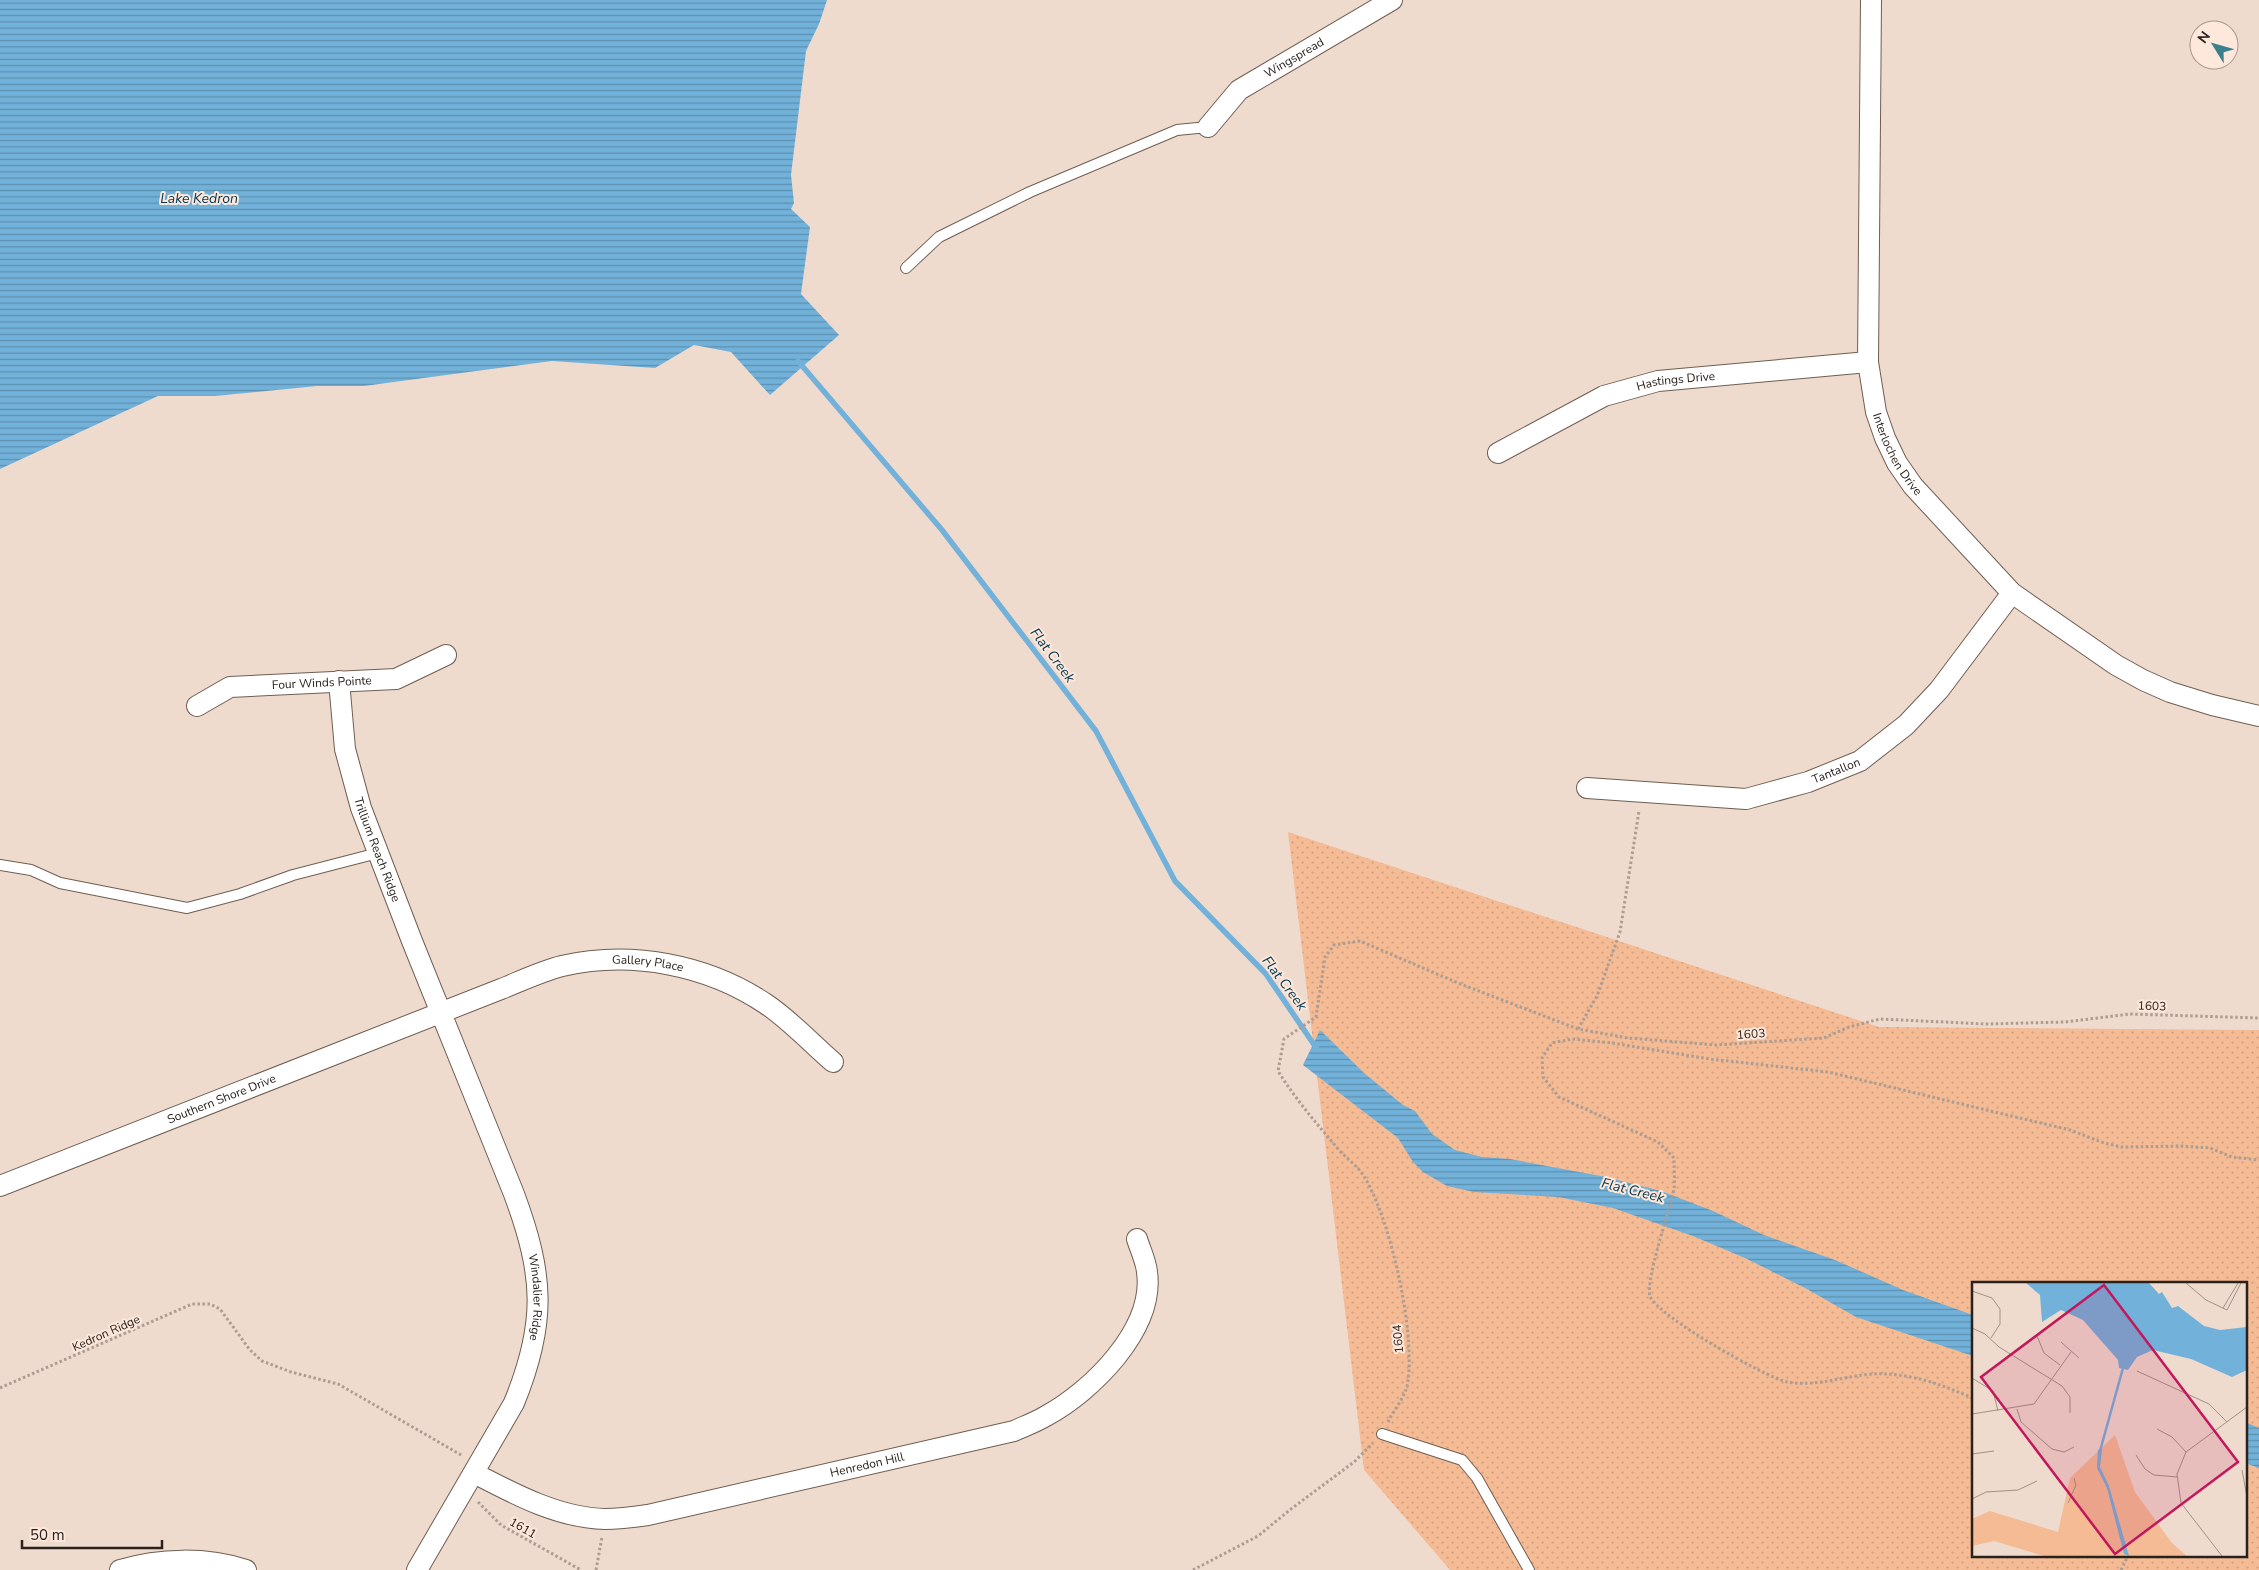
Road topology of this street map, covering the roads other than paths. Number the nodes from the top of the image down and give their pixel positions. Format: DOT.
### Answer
graph roads {
  1 [pos="1392,0"];
  2 [pos="1871,0"];
  3 [pos="1208,127"];
  4 [pos="906,268"];
  5 [pos="1868,362"];
  6 [pos="1498,452"];
  7 [pos="2012,593"];
  8 [pos="446,655"];
  9 [pos="339,681"];
  10 [pos="197,706"];
  11 [pos="2259,716"];
  12 [pos="1587,788"];
  13 [pos="378,854"];
  14 [pos="0,865"];
  15 [pos="441,1012"];
  16 [pos="833,1062"];
  17 [pos="0,1186"];
  18 [pos="1137,1239"];
  19 [pos="1382,1434"];
  20 [pos="476,1469"];
  21 [pos="120,1570"];
  22 [pos="246,1570"];
  23 [pos="417,1570"];
  24 [pos="1529,1570"];
  1 -- 3 [label="street, Wingspread"];
  2 -- 5 [label="street, Interlochen Drive"];
  3 -- 4 [label="lane"];
  5 -- 6 [label="street, Hastings Drive"];
  5 -- 7 [label="street, Interlochen Drive"];
  7 -- 11 [label="street, Interlochen Drive"];
  7 -- 12 [label="street, Tantallon"];
  8 -- 9 [label="street, Four Winds Pointe"];
  9 -- 10 [label="street, Four Winds Pointe"];
  9 -- 13 [label="street, Trillium Reach Ridge"];
  13 -- 14 [label="lane"];
  13 -- 15 [label="street, Trillium Reach Ridge"];
  15 -- 16 [label="street, Gallery Place"];
  15 -- 17 [label="street, Southern Shore Drive"];
  15 -- 20 [label="street, Windalier Ridge"];
  18 -- 20 [label="street, Henredon Hill"];
  19 -- 24 [label="lane"];
  20 -- 23 [label="street, Windalier Ridge"];
  21 -- 22 [label="street"];
}
